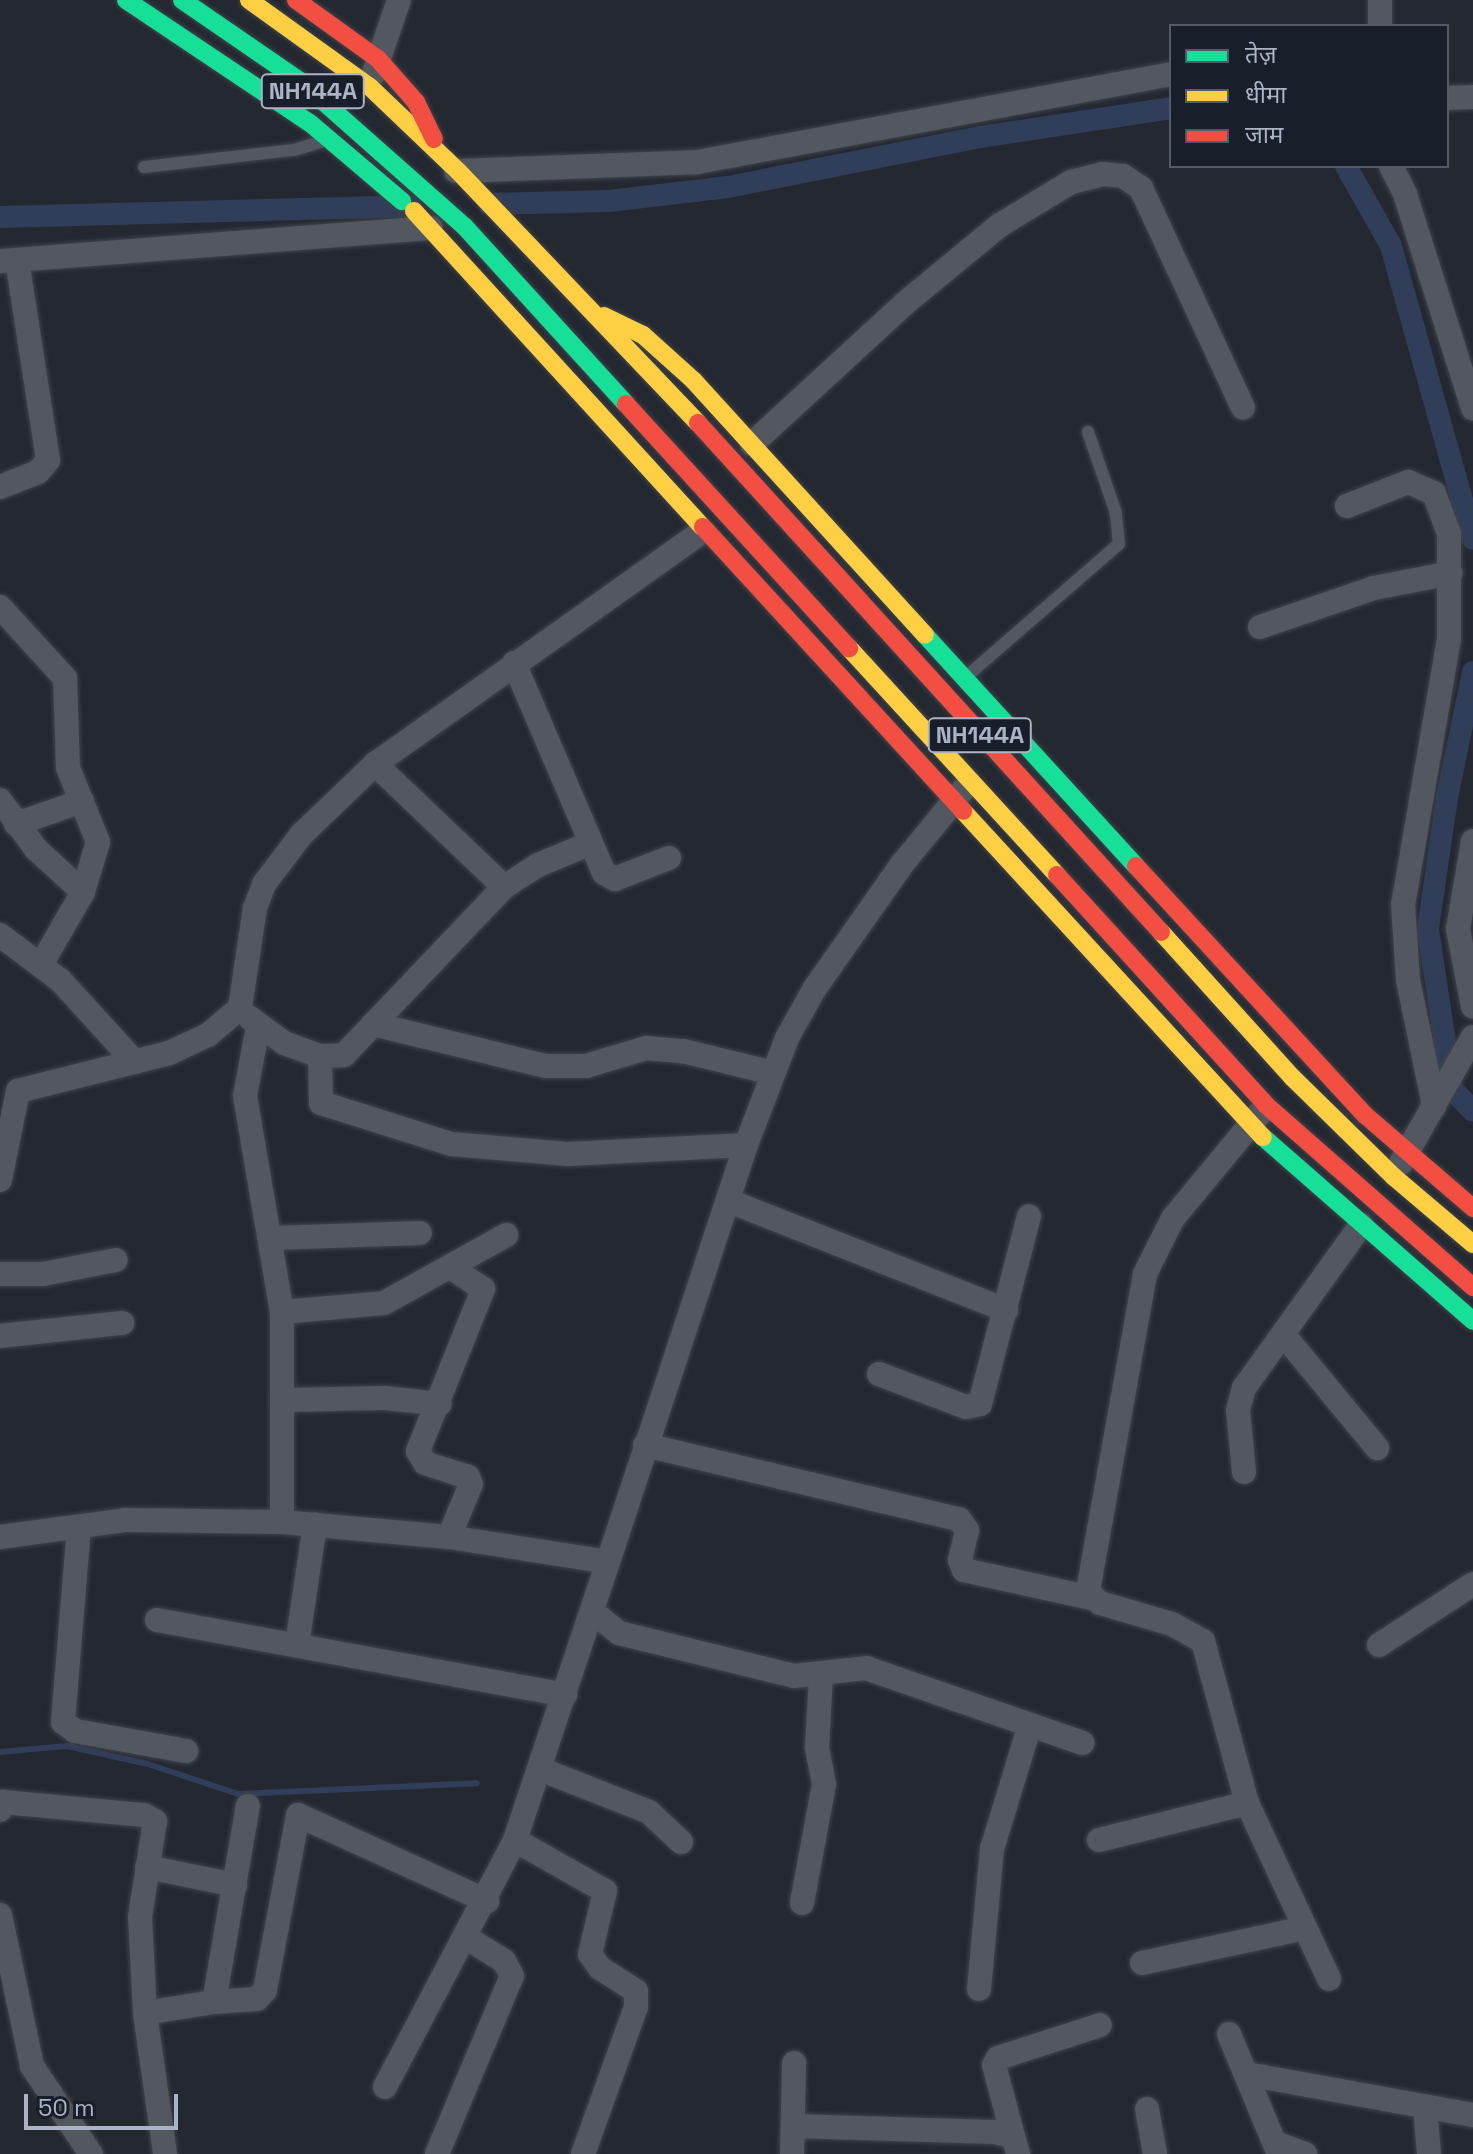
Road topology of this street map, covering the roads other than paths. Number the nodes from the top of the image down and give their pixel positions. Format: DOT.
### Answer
graph roads {
  1 [pos="126,0"];
  2 [pos="162,0"];
  3 [pos="182,0"];
  4 [pos="249,0"];
  5 [pos="296,0"];
  6 [pos="399,0"];
  7 [pos="1380,0"];
  8 [pos="150,15"];
  9 [pos="1380,24"];
  10 [pos="378,59"];
  11 [pos="1169,74"];
  12 [pos="370,87"];
  13 [pos="1473,97"];
  14 [pos="1449,98"];
  15 [pos="356,126"];
  16 [pos="330,139"];
  17 [pos="144,167"];
  18 [pos="1392,168"];
  19 [pos="458,171"];
  20 [pos="410,176"];
  21 [pos="382,179"];
  22 [pos="416,213"];
  23 [pos="8,260"];
  24 [pos="592,312"];
  25 [pos="1243,408"];
  26 [pos="1473,409"];
  27 [pos="1088,432"];
  28 [pos="752,444"];
  29 [pos="0,487"];
  30 [pos="1347,506"];
  31 [pos="703,531"];
  32 [pos="1451,573"];
  33 [pos="0,607"];
  34 [pos="1260,627"];
  35 [pos="514,663"];
  36 [pos="964,678"];
  37 [pos="999,755"];
  38 [pos="375,764"];
  39 [pos="971,781"];
  40 [pos="0,800"];
  41 [pos="82,801"];
  42 [pos="953,801"];
  43 [pos="16,824"];
  44 [pos="1473,841"];
  45 [pos="591,843"];
  46 [pos="669,858"];
  47 [pos="504,887"];
  48 [pos="83,892"];
  49 [pos="0,935"];
  50 [pos="42,963"];
  51 [pos="1473,1007"];
  52 [pos="240,1008"];
  53 [pos="373,1024"];
  54 [pos="258,1027"];
  55 [pos="1467,1047"];
  56 [pos="320,1056"];
  57 [pos="135,1062"];
  58 [pos="773,1073"];
  59 [pos="1440,1096"];
  60 [pos="1266,1105"];
  61 [pos="1251,1126"];
  62 [pos="746,1145"];
  63 [pos="1407,1153"];
  64 [pos="1394,1177"];
  65 [pos="0,1180"];
  66 [pos="729,1201"];
  67 [pos="1377,1204"];
  68 [pos="1473,1208"];
  69 [pos="1029,1216"];
  70 [pos="1361,1225"];
  71 [pos="420,1233"];
  72 [pos="506,1235"];
  73 [pos="272,1238"];
  74 [pos="1473,1244"];
  75 [pos="116,1260"];
  76 [pos="450,1267"];
  77 [pos="0,1274"];
  78 [pos="1473,1287"];
  79 [pos="1006,1310"];
  80 [pos="282,1312"];
  81 [pos="1473,1321"];
  82 [pos="122,1323"];
  83 [pos="1283,1334"];
  84 [pos="0,1336"];
  85 [pos="879,1374"];
  86 [pos="283,1400"];
  87 [pos="440,1404"];
  88 [pos="645,1445"];
  89 [pos="1377,1448"];
  90 [pos="1244,1472"];
  91 [pos="282,1522"];
  92 [pos="315,1524"];
  93 [pos="79,1527"];
  94 [pos="0,1537"];
  95 [pos="449,1537"];
  96 [pos="608,1562"];
  97 [pos="1473,1584"];
  98 [pos="1091,1598"];
  99 [pos="593,1612"];
  100 [pos="157,1620"];
  101 [pos="297,1645"];
  102 [pos="1379,1645"];
  103 [pos="821,1675"];
  104 [pos="565,1695"];
  105 [pos="1030,1725"];
  106 [pos="1082,1743"];
  107 [pos="186,1751"];
  108 [pos="536,1781"];
  109 [pos="1247,1803"];
  110 [pos="248,1806"];
  111 [pos="0,1810"];
  112 [pos="515,1840"];
  113 [pos="1099,1840"];
  114 [pos="681,1842"];
  115 [pos="147,1867"];
  116 [pos="235,1885"];
  117 [pos="487,1901"];
  118 [pos="802,1903"];
  119 [pos="1305,1928"];
  120 [pos="2,1930"];
  121 [pos="467,1938"];
  122 [pos="1142,1963"];
  123 [pos="1329,1979"];
  124 [pos="979,1989"];
  125 [pos="214,2002"];
  126 [pos="145,2013"];
  127 [pos="1100,2025"];
  128 [pos="1229,2034"];
  129 [pos="794,2063"];
  130 [pos="1247,2074"];
  131 [pos="385,2087"];
  132 [pos="1425,2107"];
  133 [pos="1147,2109"];
  134 [pos="1473,2115"];
  135 [pos="793,2126"];
  136 [pos="1016,2145"];
  137 [pos="1278,2149"];
  138 [pos="91,2154"];
  139 [pos="165,2154"];
  140 [pos="437,2154"];
  141 [pos="583,2154"];
  142 [pos="792,2154"];
  143 [pos="1155,2154"];
  144 [pos="1305,2154"];
  145 [pos="1429,2154"];
  1 -- 8 [label="main road"];
  2 -- 8 [label="main road"];
  3 -- 15 [label="main road, NH144A"];
  4 -- 12 [label="main road, NH144A"];
  5 -- 10 [label="main road"];
  6 -- 10 [label="street"];
  7 -- 9 [label="street"];
  8 -- 16 [label="main road"];
  10 -- 12 [label="street"];
  10 -- 19 [label="main road"];
  11 -- 19 [label="street"];
  12 -- 19 [label="main road, NH144A"];
  13 -- 14 [label="street"];
  15 -- 16 [label="lane"];
  15 -- 20 [label="main road, NH144A"];
  16 -- 17 [label="lane"];
  16 -- 21 [label="main road"];
  18 -- 26 [label="street"];
  19 -- 20 [label="street"];
  19 -- 24 [label="main road, NH144A"];
  20 -- 21 [label="street"];
  20 -- 39 [label="main road, NH144A"];
  21 -- 22 [label="main road"];
  22 -- 23 [label="street"];
  22 -- 31 [label="main road"];
  23 -- 29 [label="street"];
  24 -- 28 [label="main road"];
  24 -- 37 [label="main road, NH144A"];
  25 -- 28 [label="street"];
  27 -- 36 [label="lane"];
  28 -- 36 [label="main road"];
  30 -- 32 [label="street"];
  31 -- 35 [label="street"];
  31 -- 42 [label="main road"];
  32 -- 34 [label="street"];
  32 -- 59 [label="street"];
  33 -- 41 [label="street"];
  35 -- 38 [label="street"];
  35 -- 45 [label="street"];
  36 -- 63 [label="main road"];
  37 -- 39 [label="street"];
  37 -- 64 [label="main road, NH144A"];
  38 -- 47 [label="street"];
  38 -- 52 [label="street"];
  39 -- 42 [label="street"];
  39 -- 60 [label="main road, NH144A"];
  40 -- 43 [label="street"];
  41 -- 43 [label="street"];
  41 -- 48 [label="street"];
  42 -- 58 [label="street"];
  42 -- 61 [label="main road"];
  43 -- 48 [label="street"];
  44 -- 51 [label="street"];
  45 -- 46 [label="street"];
  45 -- 47 [label="street"];
  47 -- 53 [label="street"];
  48 -- 50 [label="street"];
  49 -- 50 [label="street"];
  50 -- 57 [label="street"];
  52 -- 54 [label="street"];
  52 -- 57 [label="street"];
  53 -- 56 [label="street"];
  53 -- 58 [label="street"];
  54 -- 56 [label="street"];
  54 -- 73 [label="street"];
  55 -- 59 [label="street"];
  56 -- 62 [label="street"];
  57 -- 65 [label="street"];
  58 -- 62 [label="street"];
  59 -- 63 [label="street"];
  60 -- 61 [label="street"];
  60 -- 67 [label="main road, NH144A"];
  61 -- 70 [label="main road"];
  61 -- 98 [label="street"];
  62 -- 66 [label="street"];
  63 -- 64 [label="street"];
  63 -- 68 [label="main road"];
  64 -- 67 [label="street"];
  64 -- 74 [label="main road, NH144A"];
  66 -- 79 [label="street"];
  66 -- 88 [label="street"];
  67 -- 78 [label="main road, NH144A"];
  69 -- 79 [label="street"];
  70 -- 81 [label="main road"];
  70 -- 83 [label="street"];
  71 -- 73 [label="street"];
  72 -- 76 [label="street"];
  73 -- 80 [label="street"];
  75 -- 77 [label="street"];
  76 -- 80 [label="street"];
  76 -- 87 [label="street"];
  79 -- 85 [label="street"];
  80 -- 86 [label="street"];
  82 -- 84 [label="street"];
  83 -- 89 [label="street"];
  83 -- 90 [label="street"];
  86 -- 87 [label="street"];
  86 -- 91 [label="street"];
  87 -- 95 [label="street"];
  88 -- 96 [label="street"];
  88 -- 98 [label="street"];
  91 -- 92 [label="street"];
  91 -- 93 [label="street"];
  92 -- 95 [label="street"];
  92 -- 101 [label="street"];
  93 -- 94 [label="street"];
  93 -- 107 [label="street"];
  95 -- 96 [label="street"];
  96 -- 99 [label="street"];
  97 -- 102 [label="street"];
  98 -- 109 [label="street"];
  99 -- 103 [label="street"];
  99 -- 104 [label="street"];
  100 -- 101 [label="street"];
  101 -- 104 [label="street"];
  103 -- 105 [label="street"];
  103 -- 118 [label="street"];
  104 -- 108 [label="street"];
  105 -- 106 [label="street"];
  105 -- 124 [label="street"];
  108 -- 112 [label="street"];
  108 -- 114 [label="street"];
  109 -- 113 [label="street"];
  109 -- 119 [label="street"];
  110 -- 116 [label="street"];
  111 -- 115 [label="street"];
  112 -- 117 [label="street"];
  112 -- 141 [label="street"];
  115 -- 116 [label="street"];
  115 -- 126 [label="street"];
  116 -- 125 [label="street"];
  117 -- 121 [label="street"];
  117 -- 125 [label="street"];
  119 -- 122 [label="street"];
  119 -- 123 [label="street"];
  120 -- 138 [label="street"];
  121 -- 131 [label="street"];
  121 -- 140 [label="street"];
  125 -- 126 [label="street"];
  126 -- 139 [label="street"];
  127 -- 136 [label="street"];
  128 -- 130 [label="street"];
  129 -- 135 [label="street"];
  130 -- 132 [label="street"];
  130 -- 137 [label="street"];
  132 -- 134 [label="street"];
  132 -- 145 [label="street"];
  133 -- 143 [label="street"];
  135 -- 136 [label="street"];
  135 -- 142 [label="street"];
  137 -- 144 [label="street"];
}
